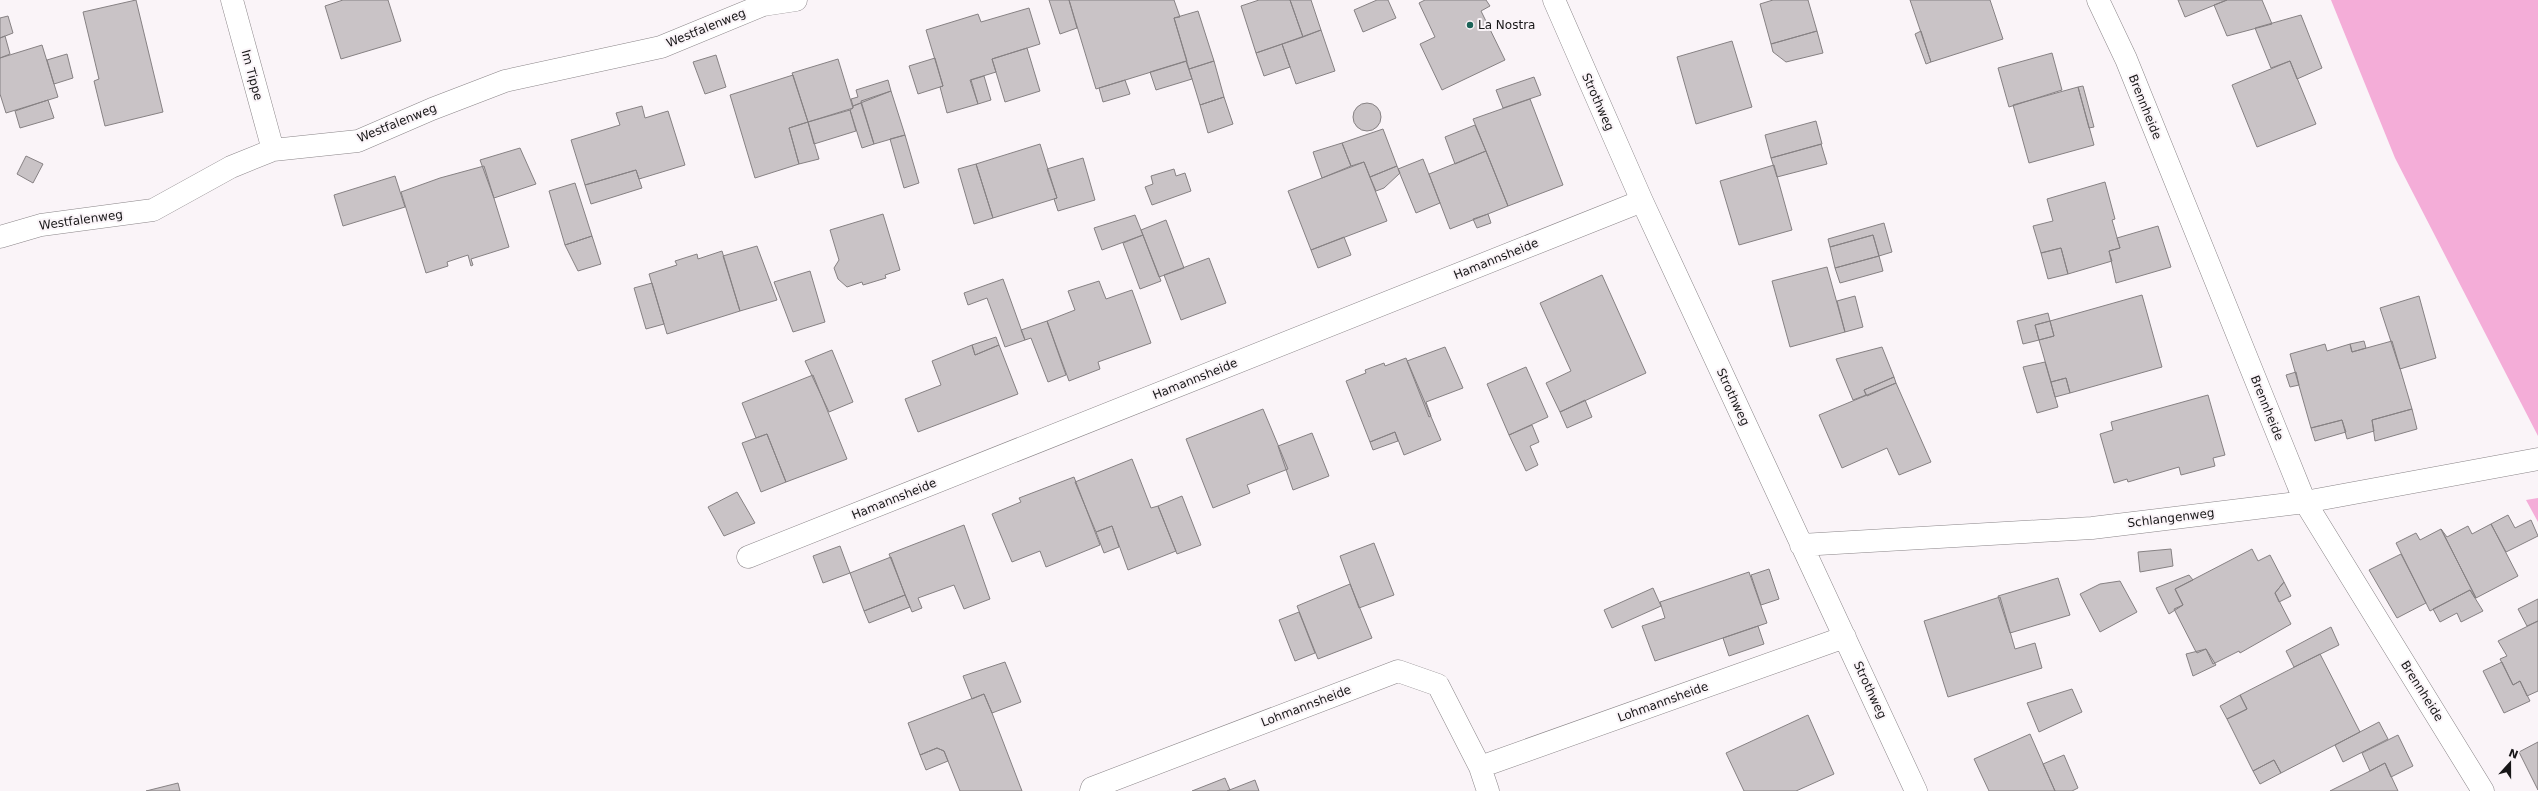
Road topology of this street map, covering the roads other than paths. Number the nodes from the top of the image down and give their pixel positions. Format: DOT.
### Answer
graph roads {
  1 [pos="232,0"];
  2 [pos="796,0"];
  3 [pos="1554,0"];
  4 [pos="2098,0"];
  5 [pos="273,150"];
  6 [pos="1642,201"];
  7 [pos="0,237"];
  8 [pos="2538,459"];
  9 [pos="2305,502"];
  10 [pos="1801,545"];
  11 [pos="748,557"];
  12 [pos="1845,637"];
  13 [pos="1480,767"];
  14 [pos="1091,791"];
  15 [pos="1488,791"];
  16 [pos="1916,791"];
  17 [pos="2483,791"];
  1 -- 5 [label="street, Im Tippe"];
  2 -- 5 [label="street, Westfalenweg"];
  3 -- 6 [label="street, Strothweg"];
  4 -- 9 [label="street, Brennheide"];
  5 -- 7 [label="street, Westfalenweg"];
  6 -- 10 [label="street, Strothweg"];
  6 -- 11 [label="street, Hamannsheide"];
  8 -- 9 [label="street, Schlangenweg"];
  9 -- 10 [label="street, Schlangenweg"];
  9 -- 17 [label="street, Brennheide"];
  10 -- 12 [label="street, Strothweg"];
  12 -- 13 [label="street, Lohmannsheide"];
  12 -- 16 [label="street, Strothweg"];
  13 -- 14 [label="street, Lohmannsheide"];
  13 -- 15 [label="street, Lohmannsheide"];
}
